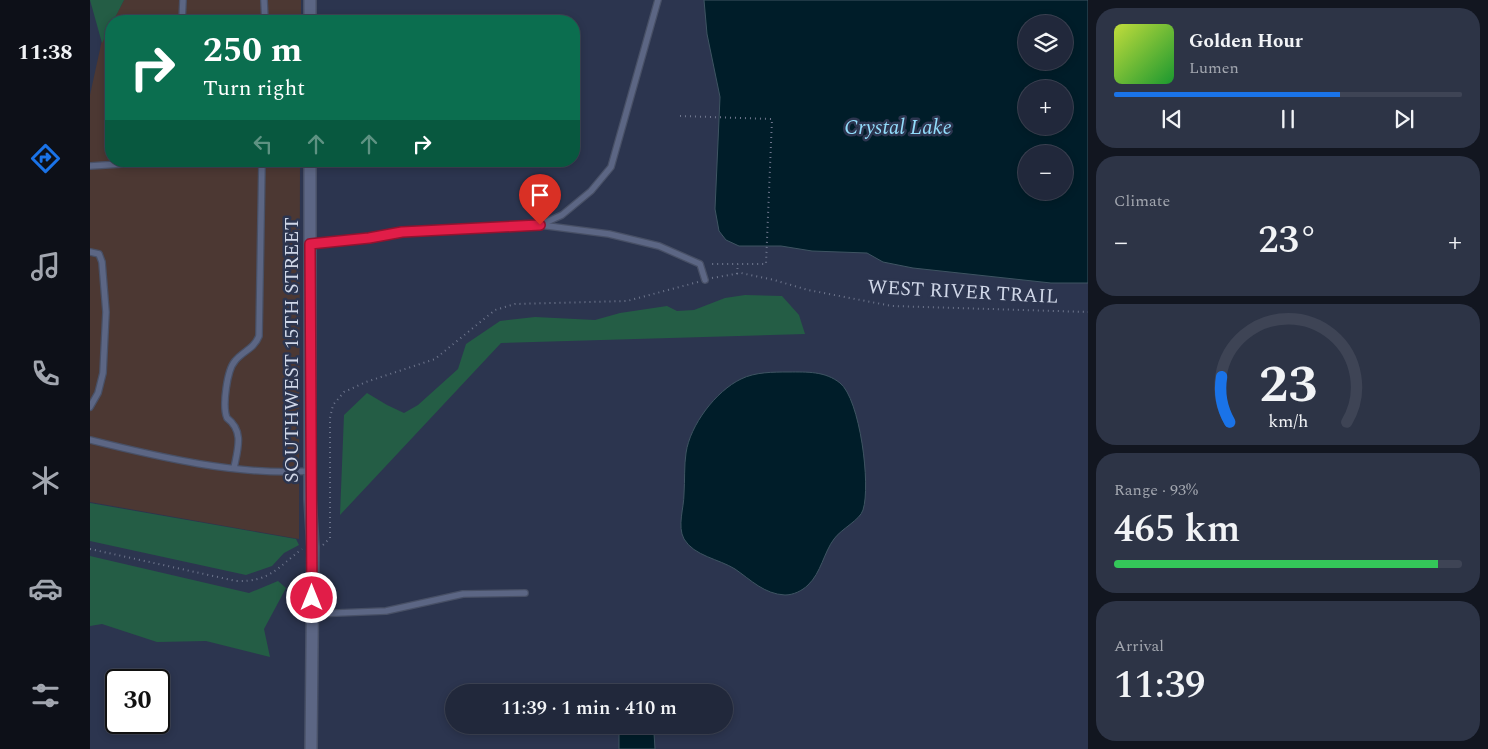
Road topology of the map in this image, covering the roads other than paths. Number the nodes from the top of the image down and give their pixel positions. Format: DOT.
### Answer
graph roads {
  1 [pos="183,0"];
  2 [pos="264,0"];
  3 [pos="310,0"];
  4 [pos="658,0"];
  5 [pos="182,15"];
  6 [pos="265,15"];
  7 [pos="310,15"];
  8 [pos="105,165"];
  9 [pos="90,166"];
  10 [pos="262,167"];
  11 [pos="310,167"];
  12 [pos="540,225"];
  13 [pos="310,244"];
  14 [pos="90,252"];
  15 [pos="705,280"];
  16 [pos="90,407"];
  17 [pos="90,440"];
  18 [pos="234,468"];
  19 [pos="310,471"];
  20 [pos="525,593"];
  21 [pos="312,614"];
  22 [pos="311,749"];
  1 -- 5 [label="lane"];
  2 -- 6 [label="lane"];
  3 -- 7 [label="street"];
  4 -- 12 [label="lane"];
  8 -- 9 [label="lane"];
  10 -- 18 [label="lane"];
  11 -- 13 [label="street, SOUTHWEST 15TH STREET"];
  12 -- 13 [label="lane"];
  12 -- 15 [label="lane"];
  13 -- 19 [label="street, SOUTHWEST 15TH STREET"];
  14 -- 16 [label="lane"];
  17 -- 18 [label="lane"];
  18 -- 19 [label="lane"];
  19 -- 21 [label="street, SOUTHWEST 15TH STREET"];
  20 -- 21 [label="lane"];
  21 -- 22 [label="street, SOUTHWEST 15TH STREET"];
}
